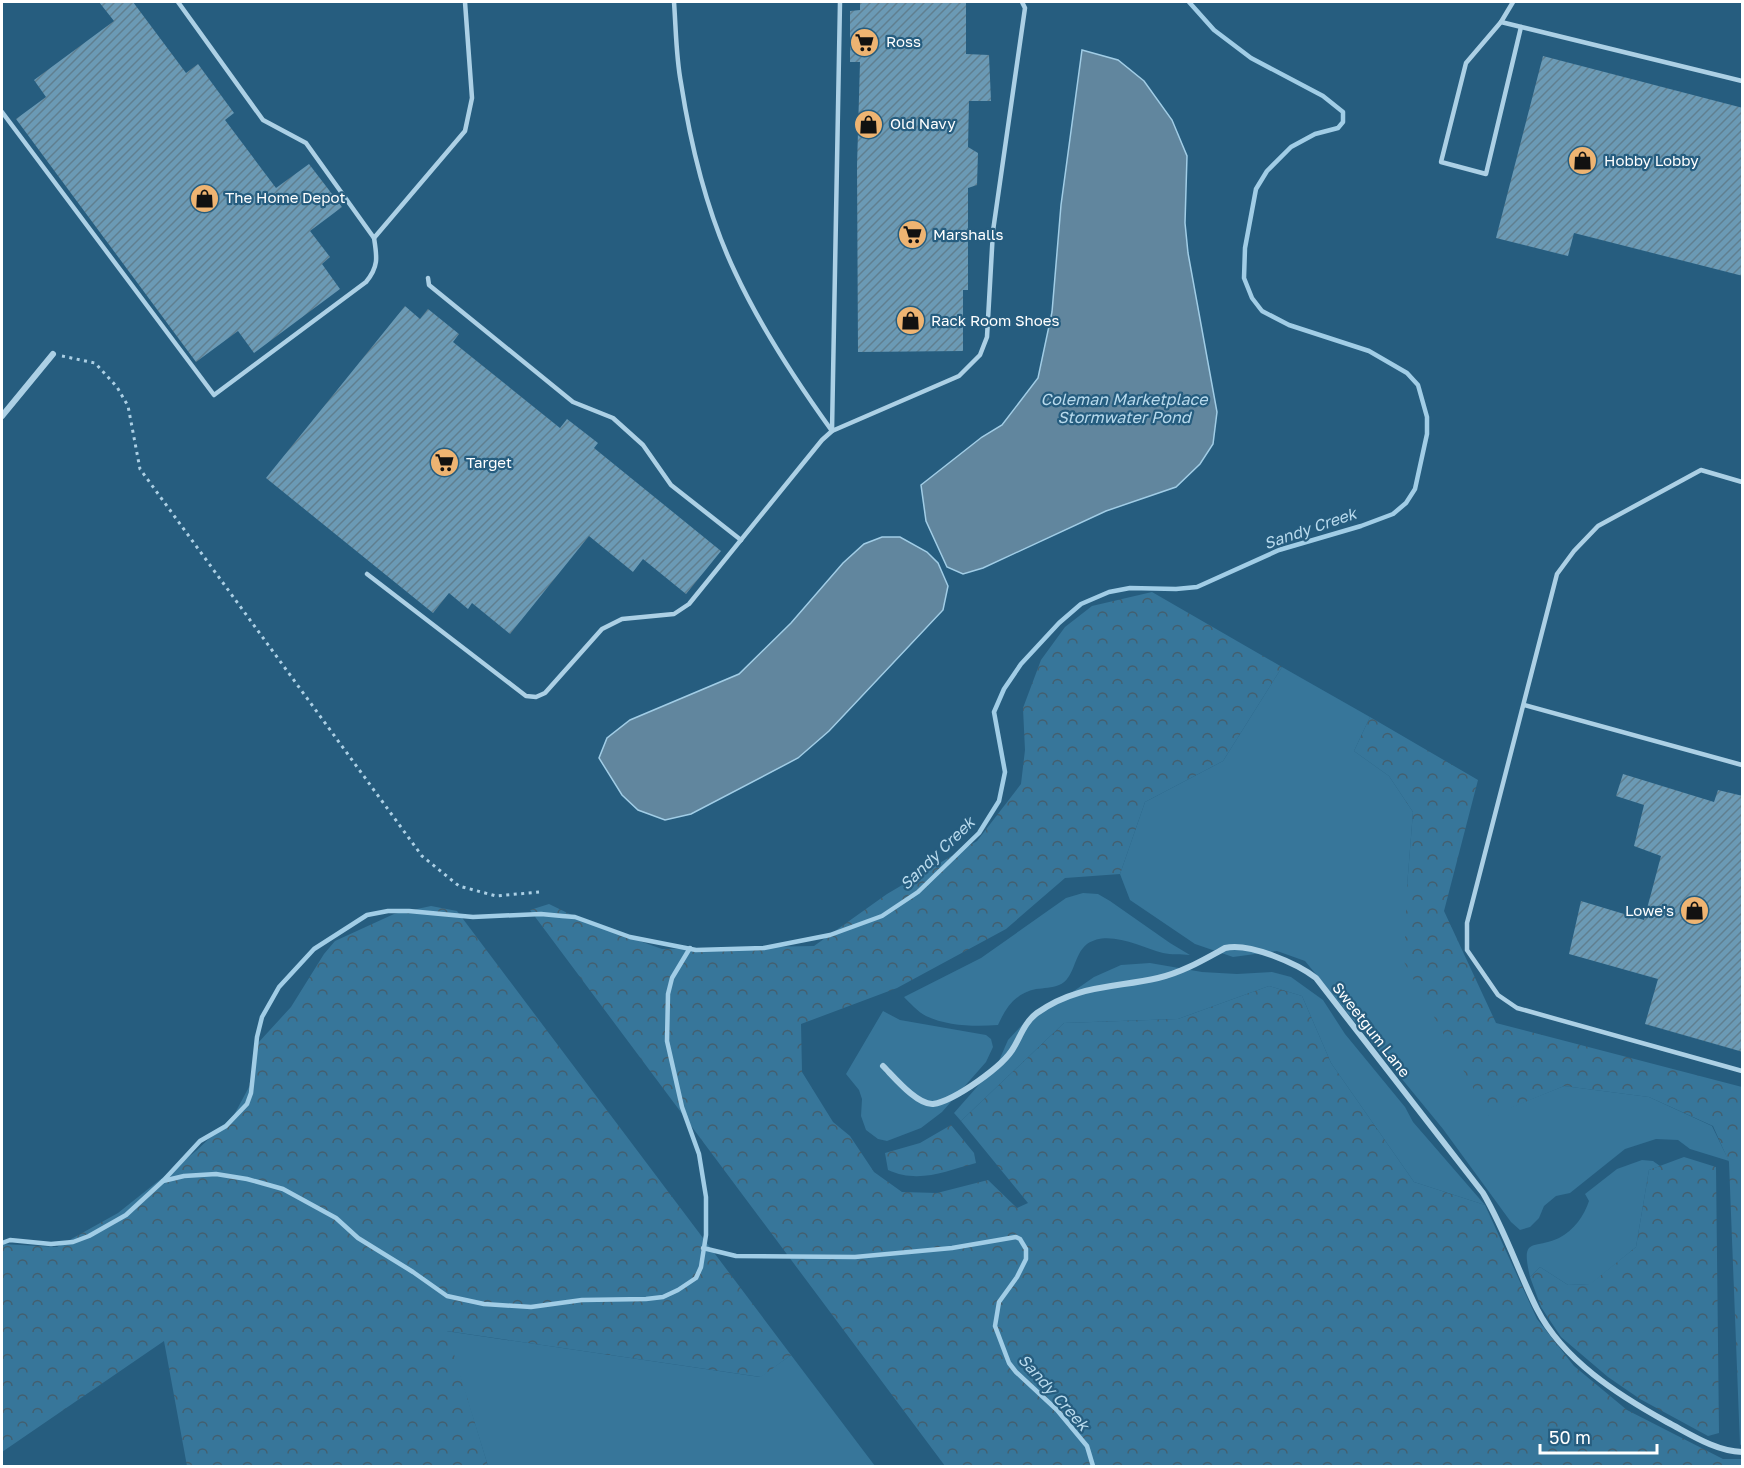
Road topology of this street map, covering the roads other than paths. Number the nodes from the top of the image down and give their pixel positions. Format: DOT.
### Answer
graph roads {
  1 [pos="178,2"];
  2 [pos="465,2"];
  3 [pos="674,2"];
  4 [pos="840,2"];
  5 [pos="1022,2"];
  6 [pos="1514,2"];
  7 [pos="1501,22"];
  8 [pos="1521,27"];
  9 [pos="1743,81"];
  10 [pos="2,112"];
  11 [pos="374,238"];
  12 [pos="428,278"];
  13 [pos="53,354"];
  14 [pos="2,416"];
  15 [pos="832,431"];
  16 [pos="1743,483"];
  17 [pos="741,540"];
  18 [pos="367,574"];
  19 [pos="1524,705"];
  20 [pos="1743,765"];
  21 [pos="883,1066"];
  22 [pos="1743,1071"];
  23 [pos="1743,1452"];
  1 -- 11 [label="lane"];
  2 -- 11 [label="lane"];
  3 -- 15 [label="lane"];
  4 -- 15 [label="lane"];
  5 -- 15 [label="lane"];
  6 -- 7 [label="lane"];
  7 -- 8 [label="lane"];
  7 -- 8 [label="lane"];
  8 -- 9 [label="lane"];
  10 -- 11 [label="lane"];
  12 -- 17 [label="lane"];
  13 -- 14 [label="street"];
  15 -- 17 [label="lane"];
  16 -- 19 [label="lane"];
  17 -- 18 [label="lane"];
  19 -- 20 [label="lane"];
  19 -- 22 [label="lane"];
  21 -- 23 [label="street, Sweetgum Lane"];
}
